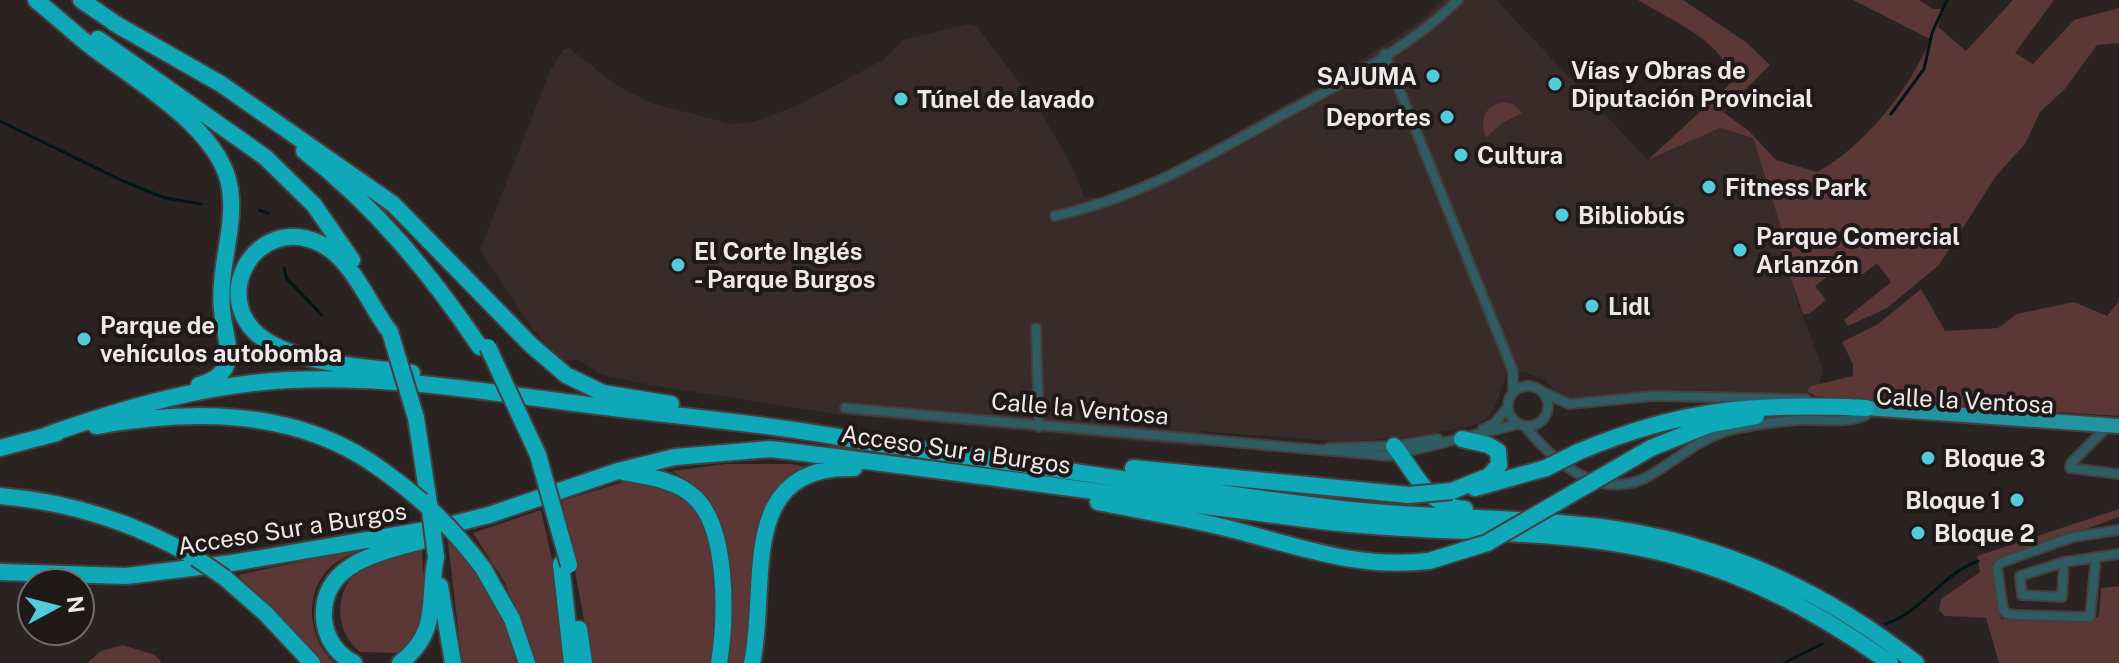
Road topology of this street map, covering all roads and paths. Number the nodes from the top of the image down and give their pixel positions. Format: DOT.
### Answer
graph roads {
  1 [pos="38,0"];
  2 [pos="81,0"];
  3 [pos="1458,0"];
  4 [pos="114,23"];
  5 [pos="1385,54"];
  6 [pos="1055,216"];
  7 [pos="1036,328"];
  8 [pos="390,332"];
  9 [pos="1513,371"];
  10 [pos="1529,386"];
  11 [pos="464,388"];
  12 [pos="1513,391"];
  13 [pos="1543,392"];
  14 [pos="845,408"];
  15 [pos="1507,408"];
  16 [pos="1866,411"];
  17 [pos="108,413"];
  18 [pos="1522,425"];
  19 [pos="1039,427"];
  20 [pos="2114,428"];
  21 [pos="810,431"];
  22 [pos="47,435"];
  23 [pos="1471,437"];
  24 [pos="0,448"];
  25 [pos="1397,450"];
  26 [pos="888,463"];
  27 [pos="618,471"];
  28 [pos="2119,474"];
  29 [pos="1021,482"];
  30 [pos="1452,491"];
  31 [pos="0,496"];
  32 [pos="489,515"];
  33 [pos="2119,530"];
  34 [pos="1677,545"];
  35 [pos="2119,554"];
  36 [pos="2096,557"];
  37 [pos="2064,562"];
  38 [pos="565,564"];
  39 [pos="0,572"];
  40 [pos="435,576"];
  41 [pos="312,663"];
  42 [pos="354,663"];
  43 [pos="400,663"];
  44 [pos="453,663"];
  45 [pos="527,663"];
  46 [pos="572,663"];
  47 [pos="584,663"];
  48 [pos="719,663"];
  49 [pos="752,663"];
  50 [pos="1890,663"];
  51 [pos="1916,663"];
  1 -- 8 [label="highway"];
  1 -- 17 [label="highway"];
  2 -- 4 [label="highway"];
  3 -- 5 [label="street"];
  4 -- 21 [label="highway"];
  4 -- 38 [label="highway, bridge"];
  5 -- 6 [label="street"];
  5 -- 9 [label="street"];
  7 -- 19 [label="street"];
  8 -- 11 [label="highway"];
  8 -- 40 [label="highway, bridge"];
  9 -- 10 [label="street"];
  9 -- 12 [label="street"];
  10 -- 12 [label="street"];
  10 -- 13 [label="street"];
  11 -- 17 [label="highway, Acceso Sur a Burgos"];
  11 -- 21 [label="highway, Acceso Sur a Burgos"];
  12 -- 15 [label="street"];
  13 -- 16 [label="street, Calle la Ventosa"];
  13 -- 18 [label="street"];
  14 -- 19 [label="street, Calle la Ventosa"];
  15 -- 18 [label="street"];
  15 -- 23 [label="street, Calle la Ventosa"];
  16 -- 18 [label="street, Calle la Ventosa"];
  16 -- 20 [label="main road, Calle la Ventosa"];
  16 -- 29 [label="highway, bridge"];
  16 -- 30 [label="highway, bridge"];
  17 -- 22 [label="highway, Acceso Sur a Burgos"];
  18 -- 23 [label="street, Calle la Ventosa"];
  19 -- 25 [label="street, Calle la Ventosa"];
  20 -- 28 [label="street, Calle la Ventosa"];
  21 -- 30 [label="highway, bridge"];
  21 -- 34 [label="highway, Acceso Sur a Burgos"];
  22 -- 24 [label="highway"];
  22 -- 45 [label="highway, bridge"];
  23 -- 25 [label="street, Calle la Ventosa"];
  23 -- 25 [label="street, Calle la Ventosa"];
  23 -- 30 [label="highway"];
  25 -- 34 [label="highway"];
  26 -- 27 [label="highway, Acceso Sur a Burgos"];
  26 -- 29 [label="highway, Acceso Sur a Burgos"];
  26 -- 49 [label="highway"];
  27 -- 32 [label="highway, Acceso Sur a Burgos"];
  27 -- 48 [label="highway"];
  29 -- 34 [label="highway, Acceso Sur a Burgos"];
  31 -- 41 [label="highway, bridge"];
  32 -- 39 [label="highway, Acceso Sur a Burgos"];
  32 -- 42 [label="highway"];
  33 -- 36 [label="street"];
  34 -- 50 [label="highway, Acceso Sur a Burgos"];
  34 -- 51 [label="highway, Acceso Sur a Burgos"];
  35 -- 36 [label="street"];
  36 -- 37 [label="street"];
  37 -- 37 [label="street"];
  38 -- 46 [label="highway"];
  38 -- 47 [label="highway"];
  40 -- 43 [label="highway"];
  40 -- 44 [label="highway"];
}
